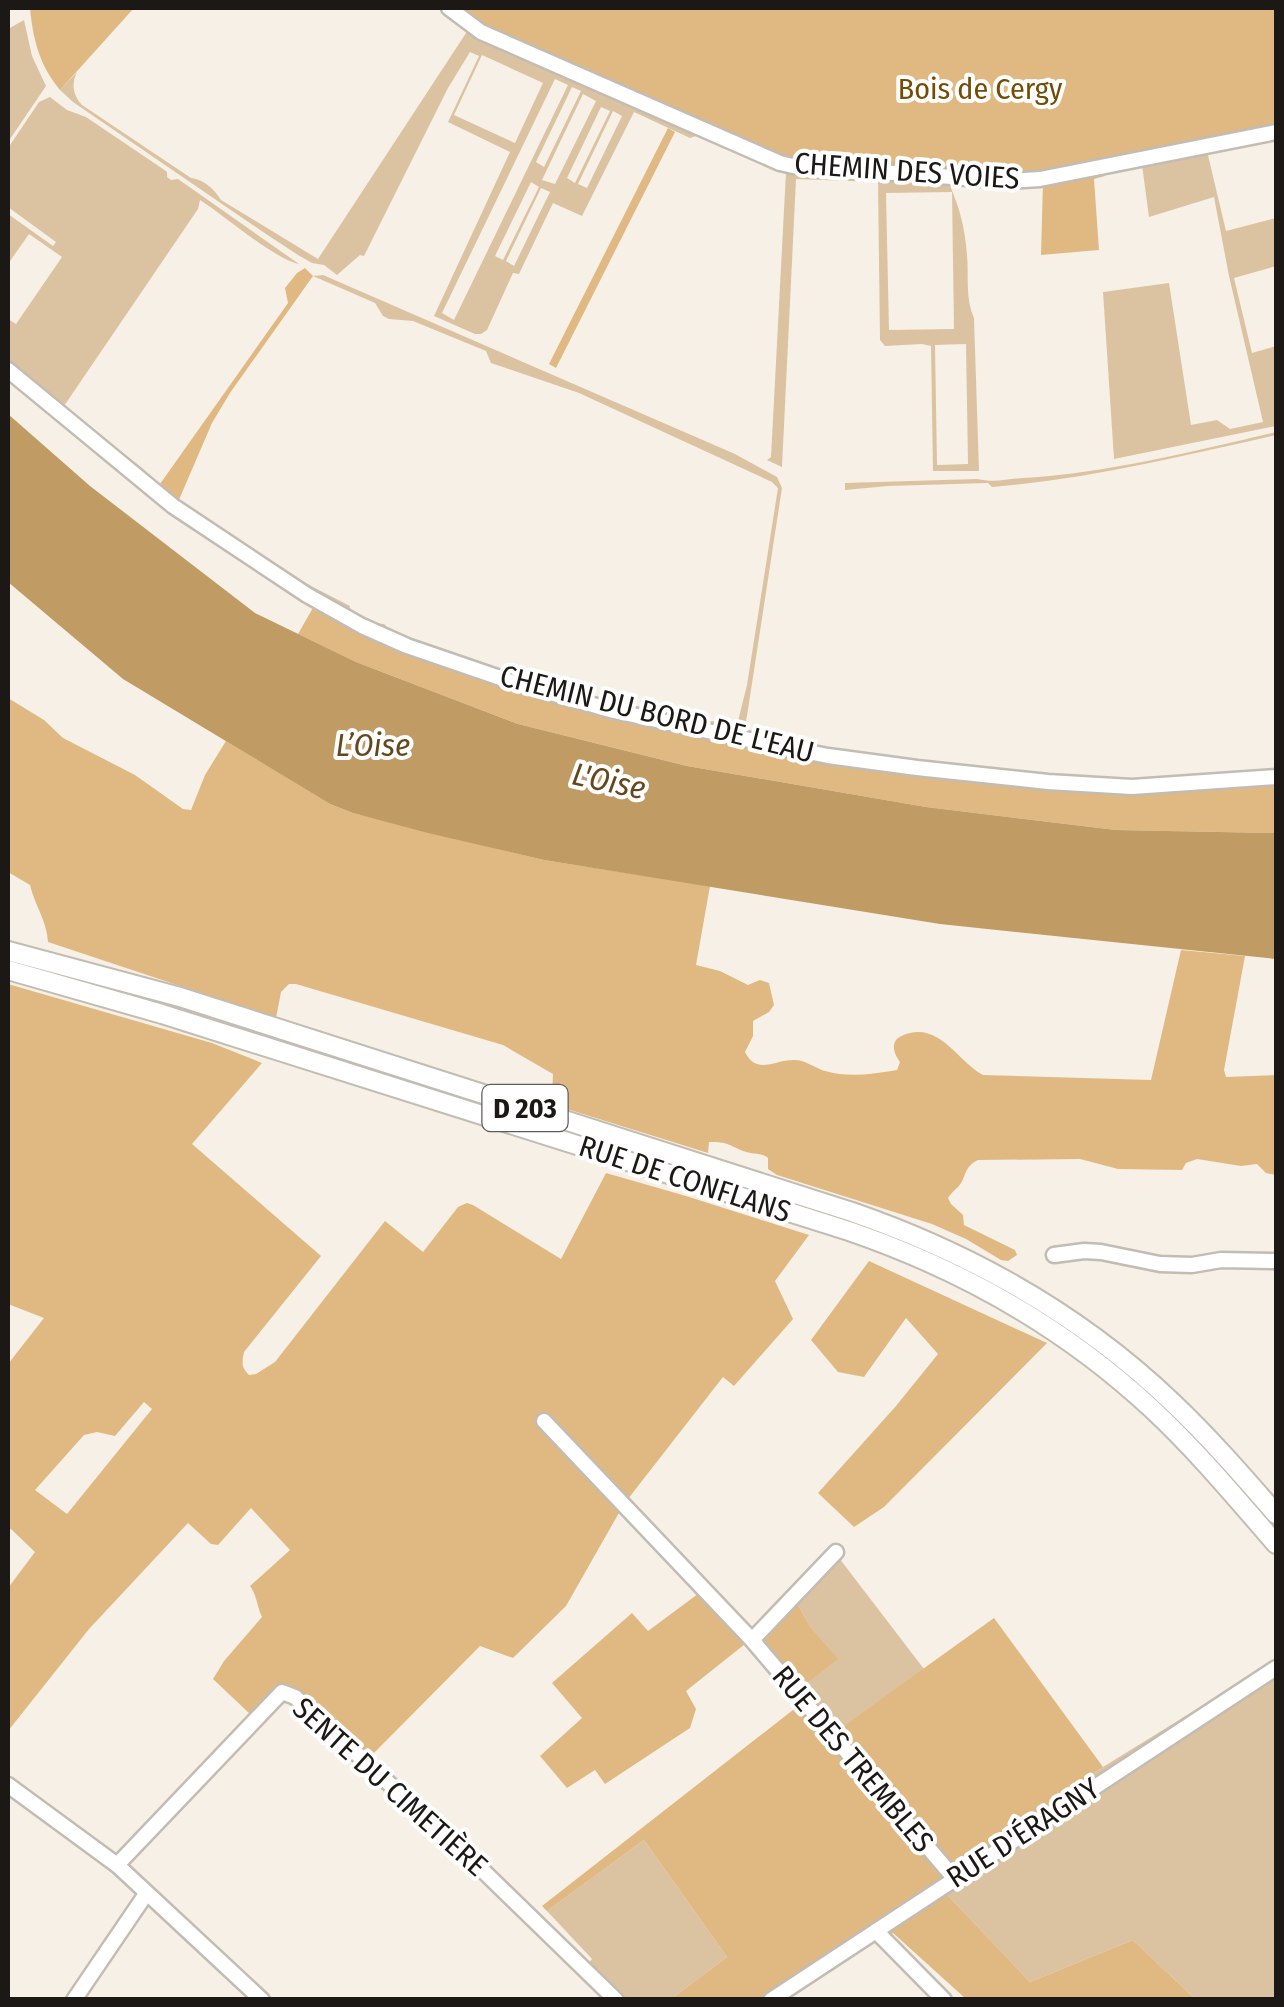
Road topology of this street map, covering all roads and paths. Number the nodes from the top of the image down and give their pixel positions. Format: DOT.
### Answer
graph roads {
  1 [pos="450,8"];
  2 [pos="1276,132"];
  3 [pos="8,370"];
  4 [pos="1276,777"];
  5 [pos="8,951"];
  6 [pos="8,970"];
  7 [pos="1054,1255"];
  8 [pos="1276,1262"];
  9 [pos="544,1421"];
  10 [pos="1276,1514"];
  11 [pos="1276,1544"];
  12 [pos="836,1552"];
  13 [pos="752,1640"];
  14 [pos="1276,1668"];
  15 [pos="8,1785"];
  16 [pos="117,1864"];
  17 [pos="954,1878"];
  18 [pos="146,1894"];
  19 [pos="876,1931"];
  20 [pos="74,2000"];
  21 [pos="262,2000"];
  22 [pos="616,2000"];
  23 [pos="771,2000"];
  24 [pos="944,2000"];
  1 -- 2 [label="street, CHEMIN DES VOIES"];
  3 -- 4 [label="street, CHEMIN DU BORD DE L'EAU"];
  5 -- 10 [label="main road, RUE DE CONFLANS / D 203"];
  6 -- 11 [label="main road, RUE DE CONFLANS / D 203"];
  7 -- 8 [label="street"];
  9 -- 13 [label="street, RUE DES TREMBLES"];
  12 -- 13 [label="street"];
  13 -- 17 [label="street, RUE DES TREMBLES"];
  14 -- 17 [label="street, RUE D'ÉRAGNY"];
  15 -- 16 [label="street"];
  16 -- 18 [label="street"];
  16 -- 22 [label="street, SENTE DU CIMETIÈRE"];
  17 -- 19 [label="street, RUE D'ÉRAGNY"];
  18 -- 20 [label="street"];
  18 -- 21 [label="street"];
  19 -- 23 [label="street, RUE D'ÉRAGNY"];
  19 -- 24 [label="street"];
}
